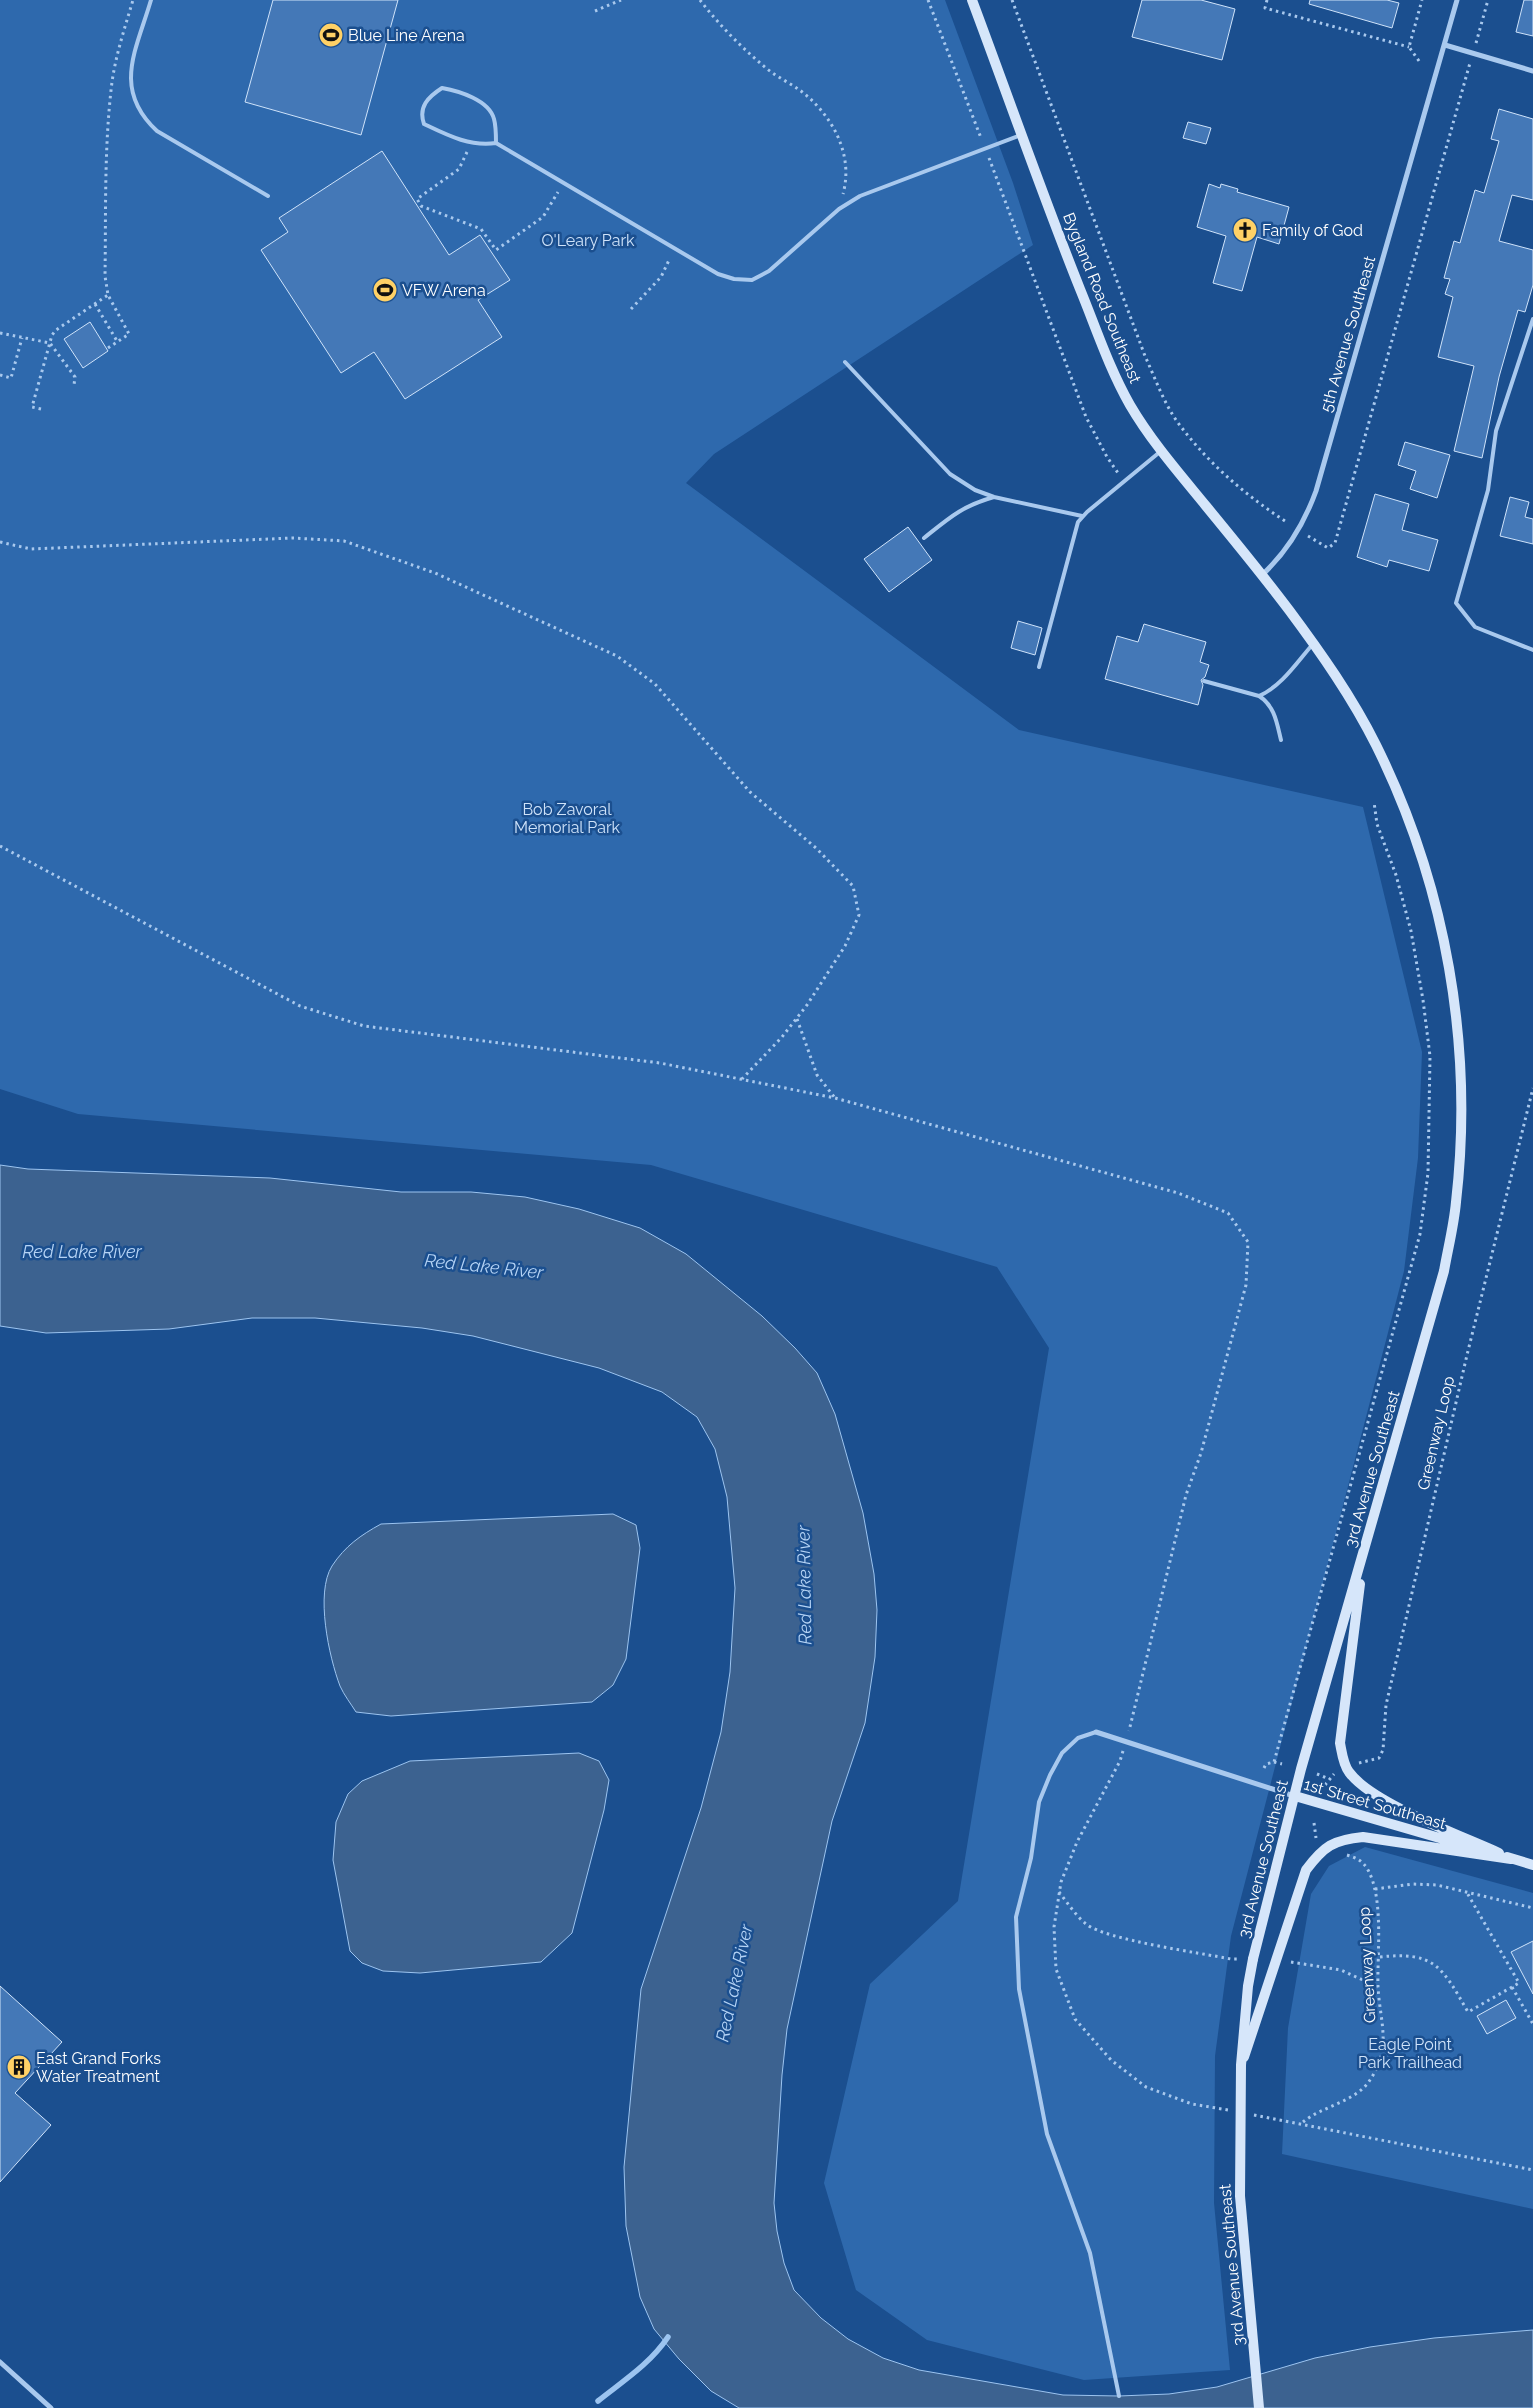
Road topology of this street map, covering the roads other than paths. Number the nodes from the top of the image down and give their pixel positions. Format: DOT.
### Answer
graph roads {
  1 [pos="151,0"];
  2 [pos="972,0"];
  3 [pos="1457,0"];
  4 [pos="1445,46"];
  5 [pos="1533,71"];
  6 [pos="1023,135"];
  7 [pos="496,143"];
  8 [pos="268,196"];
  9 [pos="1533,319"];
  10 [pos="845,362"];
  11 [pos="1162,452"];
  12 [pos="994,497"];
  13 [pos="1082,516"];
  14 [pos="924,538"];
  15 [pos="1262,575"];
  16 [pos="1313,644"];
  17 [pos="1533,650"];
  18 [pos="1039,667"];
  19 [pos="1204,681"];
  20 [pos="1260,696"];
  21 [pos="1281,740"];
  22 [pos="1365,1550"];
  23 [pos="1096,1732"];
  24 [pos="1295,1796"];
  25 [pos="1511,1859"];
  26 [pos="1533,1865"];
  27 [pos="1241,2065"];
  28 [pos="0,2362"];
  29 [pos="1118,2396"];
  30 [pos="51,2408"];
  31 [pos="1259,2408"];
  1 -- 8 [label="lane"];
  2 -- 6 [label="street, Bygland Road Southeast"];
  3 -- 4 [label="street, 5th Avenue Southeast"];
  4 -- 5 [label="street"];
  4 -- 15 [label="street, 5th Avenue Southeast"];
  6 -- 7 [label="lane"];
  6 -- 11 [label="street, Bygland Road Southeast"];
  7 -- 7 [label="lane"];
  9 -- 17 [label="lane"];
  10 -- 12 [label="lane"];
  11 -- 13 [label="lane"];
  11 -- 15 [label="street, Bygland Road Southeast"];
  12 -- 13 [label="lane"];
  12 -- 14 [label="lane"];
  13 -- 18 [label="lane"];
  15 -- 16 [label="street, 3rd Avenue Southeast"];
  16 -- 20 [label="lane"];
  16 -- 22 [label="street, 3rd Avenue Southeast"];
  19 -- 20 [label="lane"];
  20 -- 21 [label="lane"];
  22 -- 24 [label="street, 3rd Avenue Southeast"];
  22 -- 25 [label="street"];
  23 -- 24 [label="street, 1st Street Southeast"];
  23 -- 29 [label="lane"];
  24 -- 25 [label="street, 1st Street Southeast"];
  24 -- 27 [label="street, 3rd Avenue Southeast, bridge"];
  25 -- 26 [label="street, 1st Street Southeast"];
  25 -- 27 [label="street, bridge"];
  27 -- 31 [label="street, 3rd Avenue Southeast, bridge"];
  28 -- 30 [label="street"];
}
